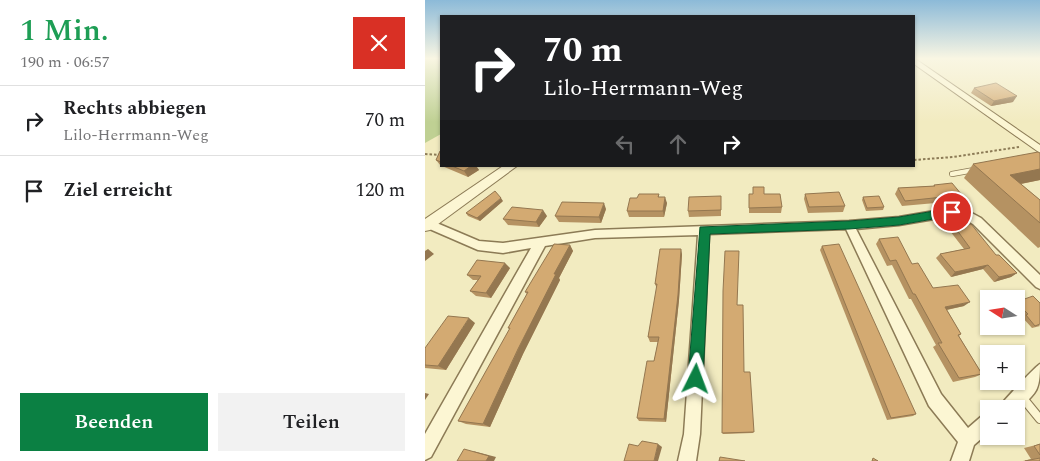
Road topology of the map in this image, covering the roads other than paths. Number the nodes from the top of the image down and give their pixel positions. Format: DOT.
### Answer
graph roads {
  1 [pos="942,80"];
  2 [pos="1037,147"];
  3 [pos="510,167"];
  4 [pos="981,169"];
  5 [pos="952,174"];
  6 [pos="427,225"];
  7 [pos="849,225"];
  8 [pos="704,230"];
  9 [pos="541,242"];
  10 [pos="1040,283"];
  11 [pos="1040,372"];
  12 [pos="1021,395"];
  13 [pos="1015,400"];
  14 [pos="1040,419"];
  15 [pos="980,429"];
  16 [pos="967,440"];
  17 [pos="425,451"];
  18 [pos="687,461"];
  19 [pos="960,461"];
  1 -- 2 [label="street"];
  3 -- 6 [label="street"];
  4 -- 5 [label="lane"];
  6 -- 9 [label="street"];
  7 -- 8 [label="street"];
  7 -- 10 [label="street"];
  7 -- 16 [label="street"];
  8 -- 9 [label="street"];
  8 -- 18 [label="street"];
  9 -- 17 [label="street"];
  11 -- 12 [label="street"];
  12 -- 13 [label="street"];
  12 -- 14 [label="lane"];
  15 -- 16 [label="street"];
  16 -- 19 [label="street"];
}
